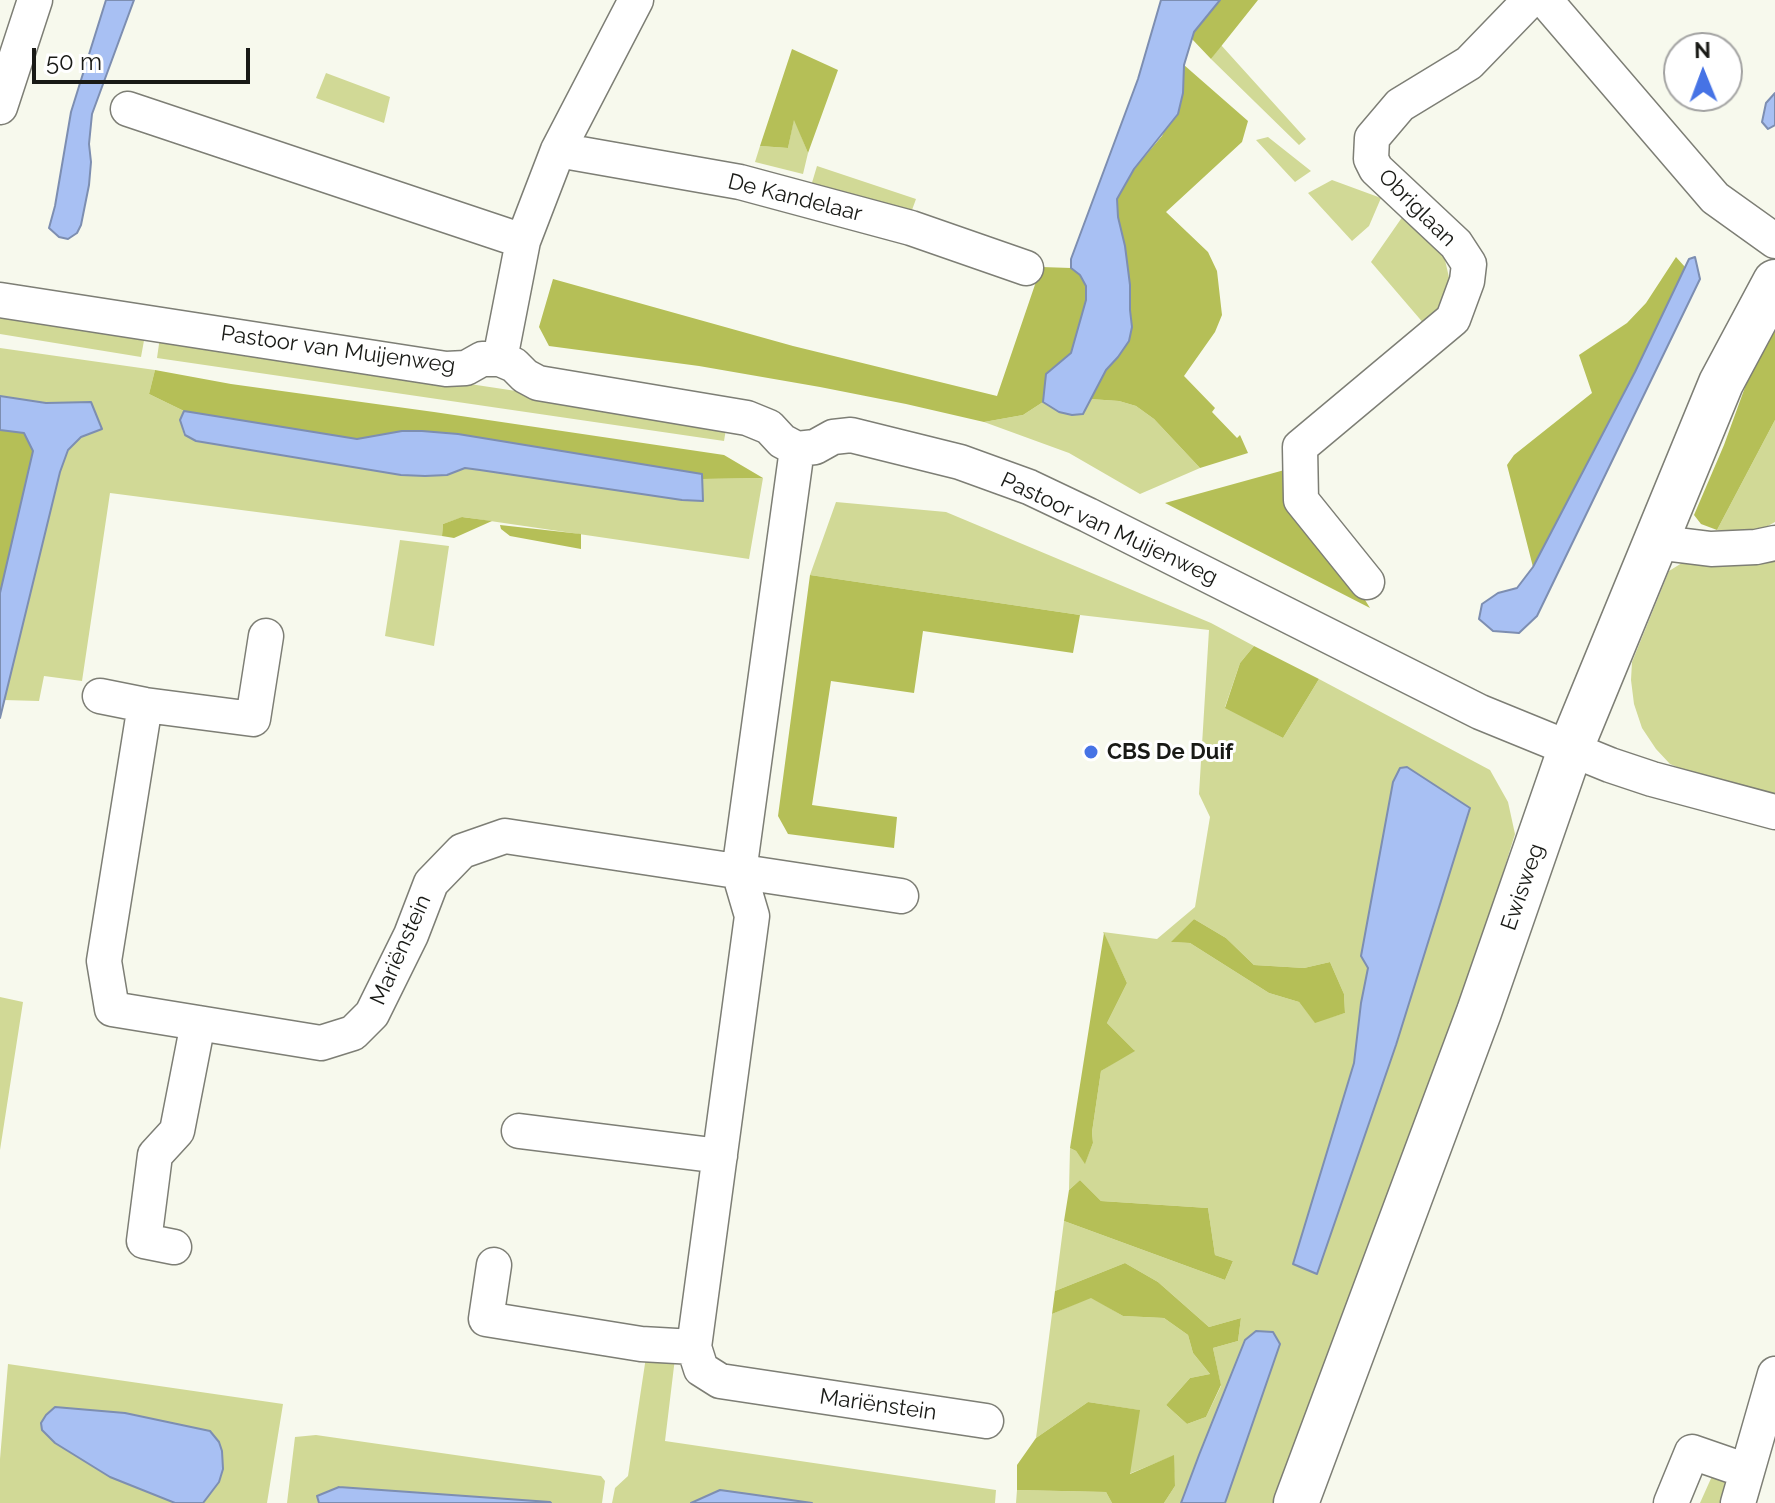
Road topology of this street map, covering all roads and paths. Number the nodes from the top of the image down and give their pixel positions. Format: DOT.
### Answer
graph roads {
  1 [pos="35,0"];
  2 [pos="636,0"];
  3 [pos="1530,0"];
  4 [pos="1545,0"];
  5 [pos="0,107"];
  6 [pos="128,109"];
  7 [pos="558,150"];
  8 [pos="523,241"];
  9 [pos="1775,241"];
  10 [pos="1026,268"];
  11 [pos="1775,282"];
  12 [pos="0,300"];
  13 [pos="500,359"];
  14 [pos="797,449"];
  15 [pos="1654,542"];
  16 [pos="1775,543"];
  17 [pos="1367,582"];
  18 [pos="266,636"];
  19 [pos="100,696"];
  20 [pos="145,705"];
  21 [pos="1570,750"];
  22 [pos="1775,812"];
  23 [pos="739,872"];
  24 [pos="901,896"];
  25 [pos="198,1023"];
  26 [pos="519,1131"];
  27 [pos="720,1156"];
  28 [pos="174,1247"];
  29 [pos="494,1265"];
  30 [pos="694,1347"];
  31 [pos="1775,1374"];
  32 [pos="986,1421"];
  33 [pos="1742,1487"];
  34 [pos="1296,1503"];
  35 [pos="1671,1503"];
  1 -- 5 [label="street"];
  2 -- 7 [label="street"];
  3 -- 17 [label="street, Obriglaan"];
  4 -- 9 [label="street"];
  6 -- 8 [label="street"];
  7 -- 8 [label="street"];
  7 -- 10 [label="street, De Kandelaar"];
  8 -- 13 [label="street"];
  11 -- 15 [label="street, Ewisweg"];
  12 -- 13 [label="street, Pastoor van Muijenweg"];
  13 -- 14 [label="street"];
  14 -- 21 [label="street, Pastoor van Muijenweg"];
  14 -- 23 [label="street"];
  15 -- 16 [label="street"];
  15 -- 21 [label="street, Ewisweg"];
  18 -- 20 [label="street"];
  19 -- 20 [label="street"];
  20 -- 25 [label="street, Mariënstein"];
  21 -- 22 [label="street, Pastoor van Muijenweg"];
  21 -- 34 [label="street, Ewisweg"];
  23 -- 24 [label="street, Mariënstein"];
  23 -- 25 [label="street, Mariënstein"];
  23 -- 27 [label="street"];
  25 -- 28 [label="street"];
  26 -- 27 [label="street"];
  27 -- 30 [label="street"];
  29 -- 30 [label="street"];
  30 -- 32 [label="street, Mariënstein"];
  31 -- 33 [label="street"];
  33 -- 35 [label="street"];
}
